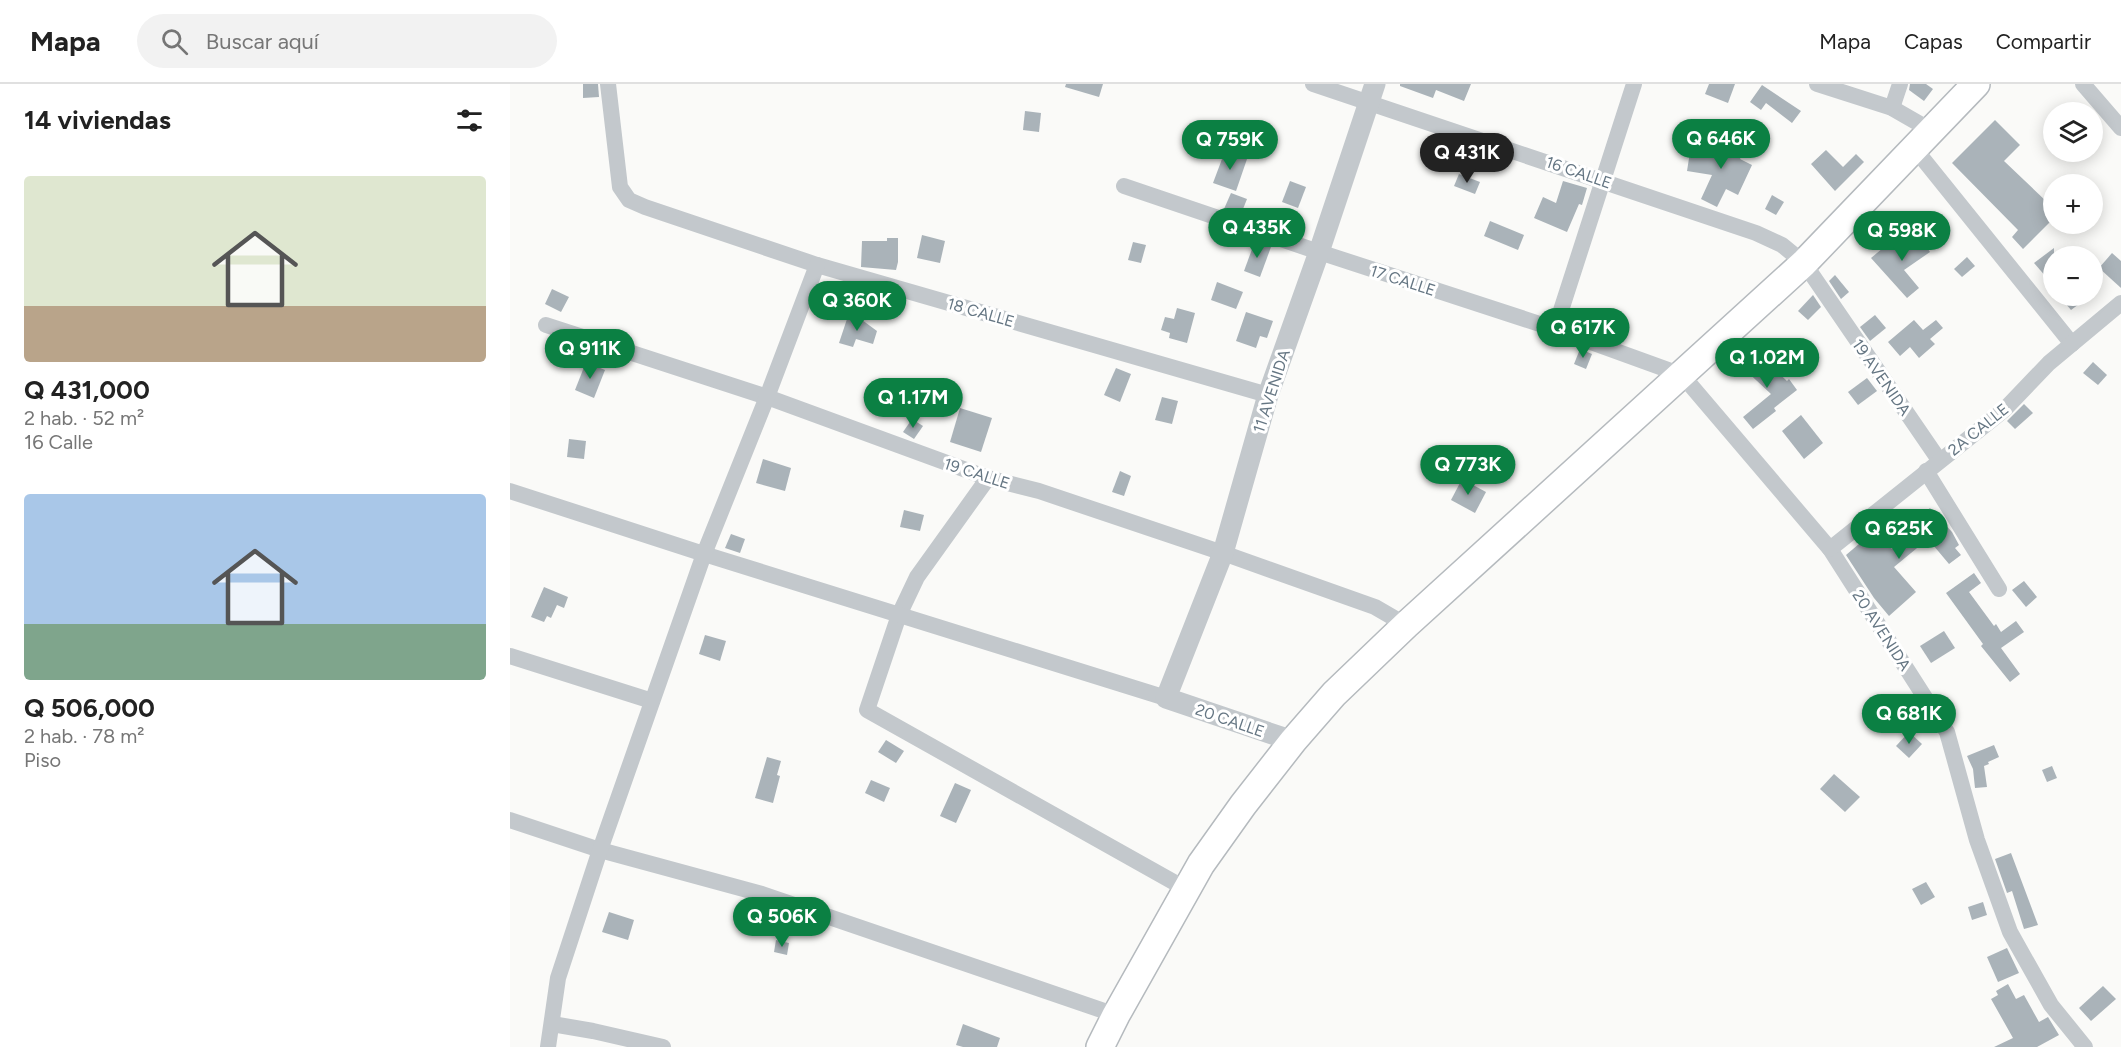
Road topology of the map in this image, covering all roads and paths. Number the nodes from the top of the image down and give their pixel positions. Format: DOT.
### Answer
graph roads {
  1 [pos="608,84"];
  2 [pos="1313,84"];
  3 [pos="1634,84"];
  4 [pos="1817,84"];
  5 [pos="1900,84"];
  6 [pos="1976,84"];
  7 [pos="2083,84"];
  8 [pos="1372,93"];
  9 [pos="1892,108"];
  10 [pos="2121,128"];
  11 [pos="1923,140"];
  12 [pos="1603,180"];
  13 [pos="1124,186"];
  14 [pos="1319,252"];
  15 [pos="1804,263"];
  16 [pos="817,265"];
  17 [pos="2121,303"];
  18 [pos="546,325"];
  19 [pos="1556,329"];
  20 [pos="2072,344"];
  21 [pos="1682,375"];
  22 [pos="1268,395"];
  23 [pos="767,397"];
  24 [pos="1933,466"];
  25 [pos="988,478"];
  26 [pos="510,491"];
  27 [pos="1830,549"];
  28 [pos="1223,553"];
  29 [pos="704,555"];
  30 [pos="1999,589"];
  31 [pos="898,615"];
  32 [pos="1406,625"];
  33 [pos="510,656"];
  34 [pos="1166,698"];
  35 [pos="652,700"];
  36 [pos="1293,741"];
  37 [pos="510,820"];
  38 [pos="600,850"];
  39 [pos="1186,889"];
  40 [pos="1116,1015"];
  41 [pos="552,1024"];
  42 [pos="548,1047"];
  43 [pos="663,1047"];
  44 [pos="1100,1047"];
  45 [pos="2085,1047"];
  1 -- 16 [label="street, 18 CALLE"];
  2 -- 8 [label="street, 16 CALLE"];
  3 -- 12 [label="street"];
  4 -- 9 [label="street"];
  5 -- 9 [label="street"];
  6 -- 11 [label="main road"];
  7 -- 10 [label="street"];
  8 -- 12 [label="street, 16 CALLE"];
  8 -- 14 [label="street, 11 AVENIDA"];
  9 -- 11 [label="street"];
  11 -- 15 [label="main road"];
  11 -- 20 [label="street"];
  12 -- 15 [label="street, 16 CALLE"];
  12 -- 19 [label="street"];
  13 -- 14 [label="street, 17 CALLE"];
  14 -- 19 [label="street, 17 CALLE"];
  14 -- 22 [label="street, 11 AVENIDA"];
  15 -- 21 [label="main road"];
  15 -- 24 [label="street, 19 AVENIDA"];
  16 -- 22 [label="street, 18 CALLE"];
  16 -- 23 [label="street"];
  17 -- 20 [label="street, 2A CALLE"];
  18 -- 23 [label="street, 19 CALLE"];
  19 -- 21 [label="street, 17 CALLE"];
  20 -- 24 [label="street, 2A CALLE"];
  21 -- 27 [label="street, 20 AVENIDA"];
  21 -- 32 [label="main road"];
  22 -- 28 [label="street, 11 AVENIDA"];
  23 -- 25 [label="street, 19 CALLE"];
  23 -- 29 [label="street"];
  24 -- 27 [label="street, 2A CALLE"];
  24 -- 30 [label="street, 19 AVENIDA"];
  25 -- 28 [label="street, 19 CALLE"];
  25 -- 31 [label="street"];
  26 -- 29 [label="street"];
  27 -- 45 [label="street, 20 AVENIDA"];
  28 -- 32 [label="street, 19 CALLE"];
  28 -- 34 [label="street, 11 AVENIDA"];
  29 -- 31 [label="street"];
  29 -- 35 [label="street"];
  31 -- 34 [label="street"];
  31 -- 39 [label="street"];
  32 -- 36 [label="main road"];
  33 -- 35 [label="street"];
  34 -- 36 [label="street, 20 CALLE"];
  35 -- 38 [label="street"];
  36 -- 39 [label="main road"];
  37 -- 38 [label="street"];
  38 -- 40 [label="street"];
  38 -- 41 [label="street"];
  39 -- 40 [label="main road"];
  40 -- 44 [label="main road"];
  41 -- 42 [label="street"];
  41 -- 43 [label="street"];
}
